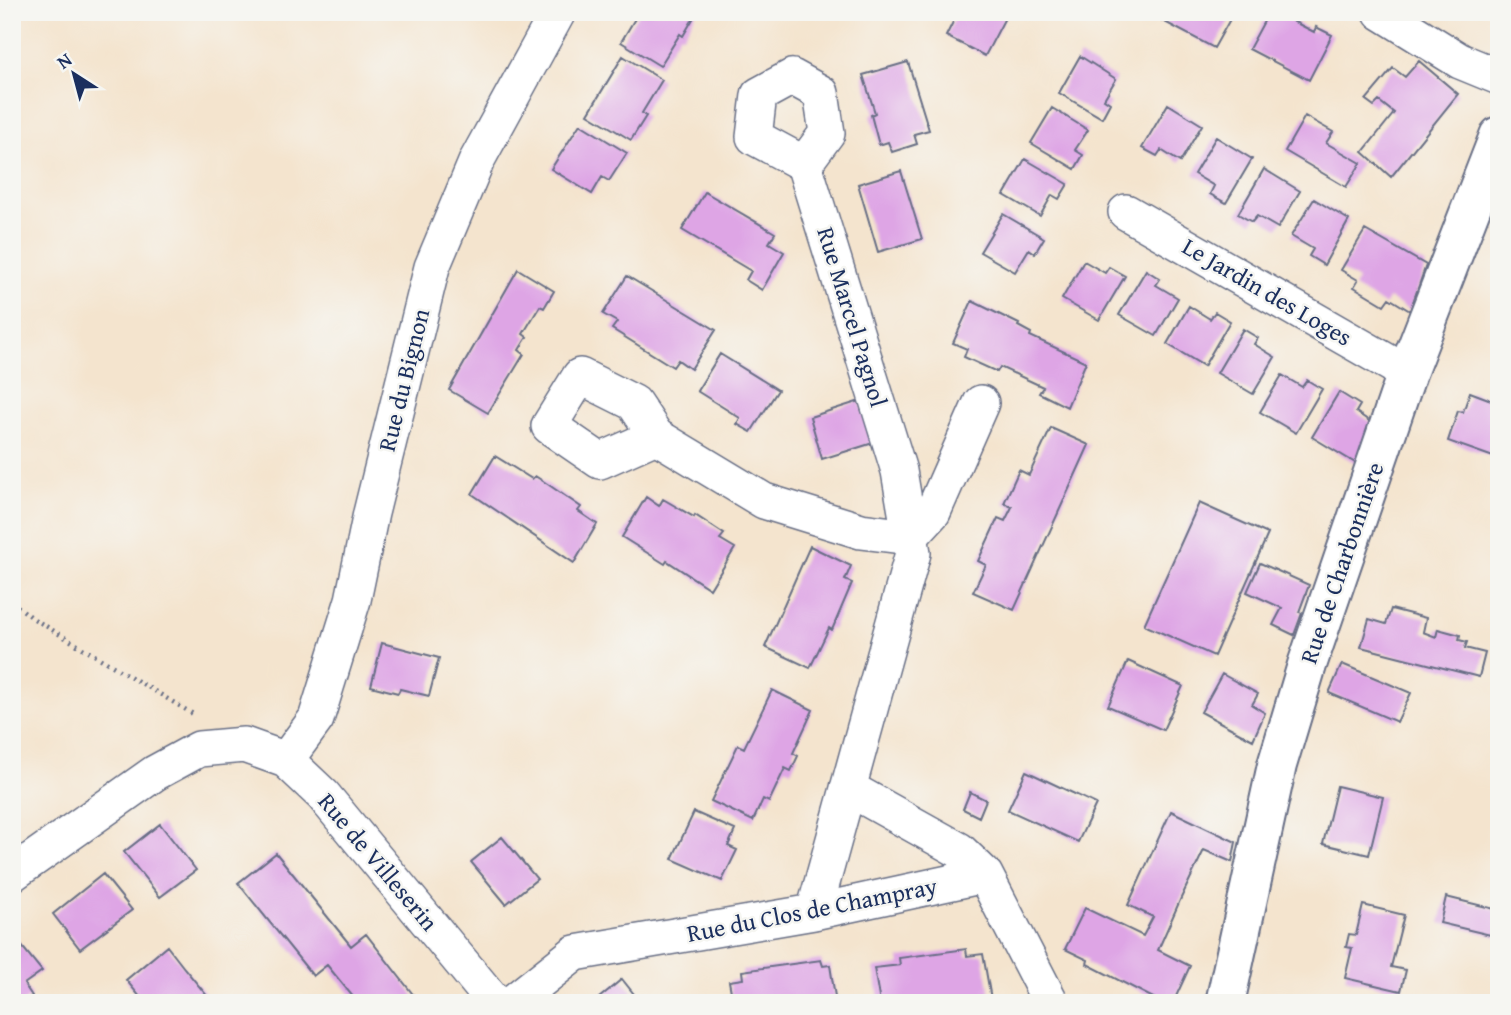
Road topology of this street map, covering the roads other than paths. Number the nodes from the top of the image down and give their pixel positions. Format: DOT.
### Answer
graph roads {
  1 [pos="558,12"];
  2 [pos="1381,12"];
  3 [pos="1499,77"];
  4 [pos="1499,136"];
  5 [pos="804,164"];
  6 [pos="1126,212"];
  7 [pos="1407,373"];
  8 [pos="981,403"];
  9 [pos="656,436"];
  10 [pos="910,537"];
  11 [pos="286,760"];
  12 [pos="848,788"];
  13 [pos="12,874"];
  14 [pos="985,875"];
  15 [pos="814,912"];
  16 [pos="495,1003"];
  17 [pos="512,1003"];
  18 [pos="1051,1003"];
  19 [pos="1225,1003"];
  1 -- 11 [label="street, Rue du Bignon"];
  2 -- 3 [label="street"];
  4 -- 7 [label="street, Rue de Charbonnière"];
  5 -- 10 [label="street, Rue Marcel Pagnol"];
  6 -- 7 [label="street, Le Jardin des Loges"];
  7 -- 19 [label="street, Rue de Charbonnière"];
  8 -- 10 [label="street"];
  9 -- 10 [label="street"];
  10 -- 12 [label="street, Rue Marcel Pagnol"];
  11 -- 13 [label="street, Rue de Villeserin"];
  11 -- 16 [label="street, Rue de Villeserin"];
  12 -- 14 [label="street"];
  12 -- 15 [label="street, Rue Marcel Pagnol"];
  14 -- 15 [label="street, Rue du Clos de Champray"];
  14 -- 18 [label="street"];
  15 -- 17 [label="street, Rue du Clos de Champray"];
}
